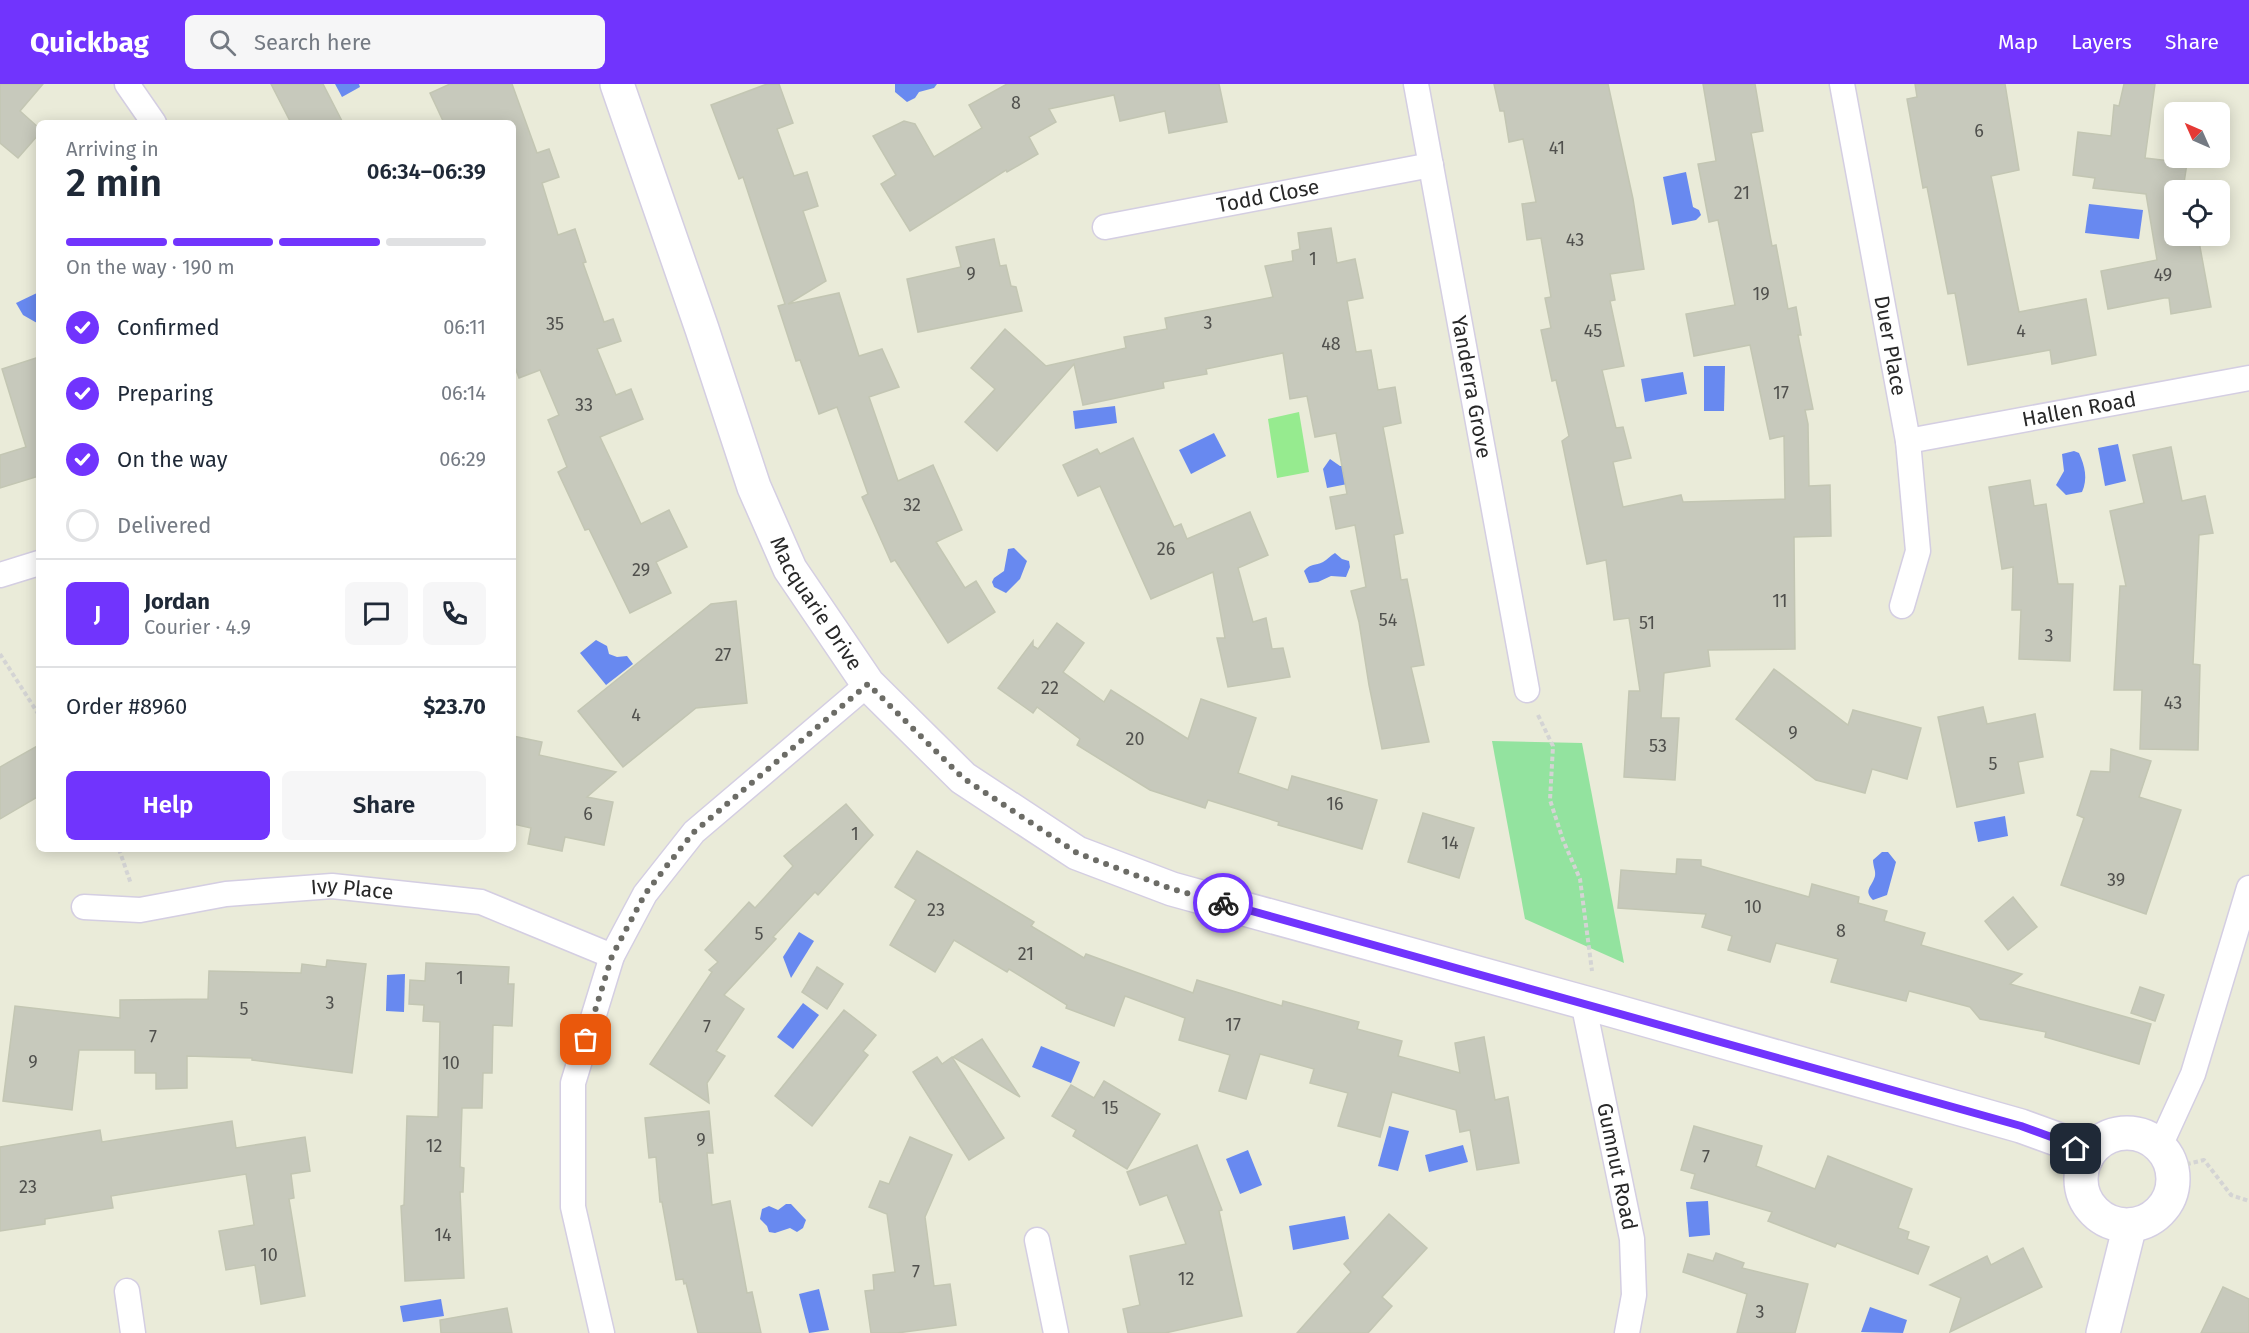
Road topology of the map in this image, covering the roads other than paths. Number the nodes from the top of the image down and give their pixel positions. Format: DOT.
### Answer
graph roads {
  1 [pos="127,84"];
  2 [pos="617,84"];
  3 [pos="1416,84"];
  4 [pos="1842,84"];
  5 [pos="152,120"];
  6 [pos="1431,165"];
  7 [pos="1105,227"];
  8 [pos="2249,378"];
  9 [pos="1908,441"];
  10 [pos="36,564"];
  11 [pos="0,575"];
  12 [pos="1902,606"];
  13 [pos="868,684"];
  14 [pos="1527,690"];
  15 [pos="2249,888"];
  16 [pos="84,907"];
  17 [pos="612,956"];
  18 [pos="1590,1004"];
  19 [pos="2166,1156"];
  20 [pos="2087,1157"];
  21 [pos="2130,1225"];
  22 [pos="1037,1240"];
  23 [pos="127,1291"];
  24 [pos="133,1333"];
  25 [pos="602,1333"];
  26 [pos="1056,1333"];
  27 [pos="1627,1333"];
  28 [pos="2103,1333"];
  1 -- 5 [label="street"];
  2 -- 13 [label="main road, Macquarie Drive"];
  3 -- 6 [label="street, Yanderra Grove"];
  4 -- 9 [label="street, Duer Place"];
  6 -- 7 [label="street, Todd Close"];
  6 -- 14 [label="street, Yanderra Grove"];
  8 -- 9 [label="street, Hallen Road"];
  9 -- 12 [label="street, Duer Place"];
  10 -- 11 [label="street"];
  13 -- 17 [label="street"];
  13 -- 18 [label="main road, Macquarie Drive"];
  15 -- 19 [label="street"];
  16 -- 17 [label="street, Ivy Place"];
  17 -- 25 [label="street"];
  18 -- 20 [label="main road, Macquarie Drive"];
  18 -- 27 [label="street, Gumnut Road"];
  19 -- 20 [label="main road"];
  19 -- 21 [label="main road"];
  20 -- 21 [label="main road"];
  21 -- 28 [label="main road"];
  22 -- 26 [label="street"];
  23 -- 24 [label="street"];
}
